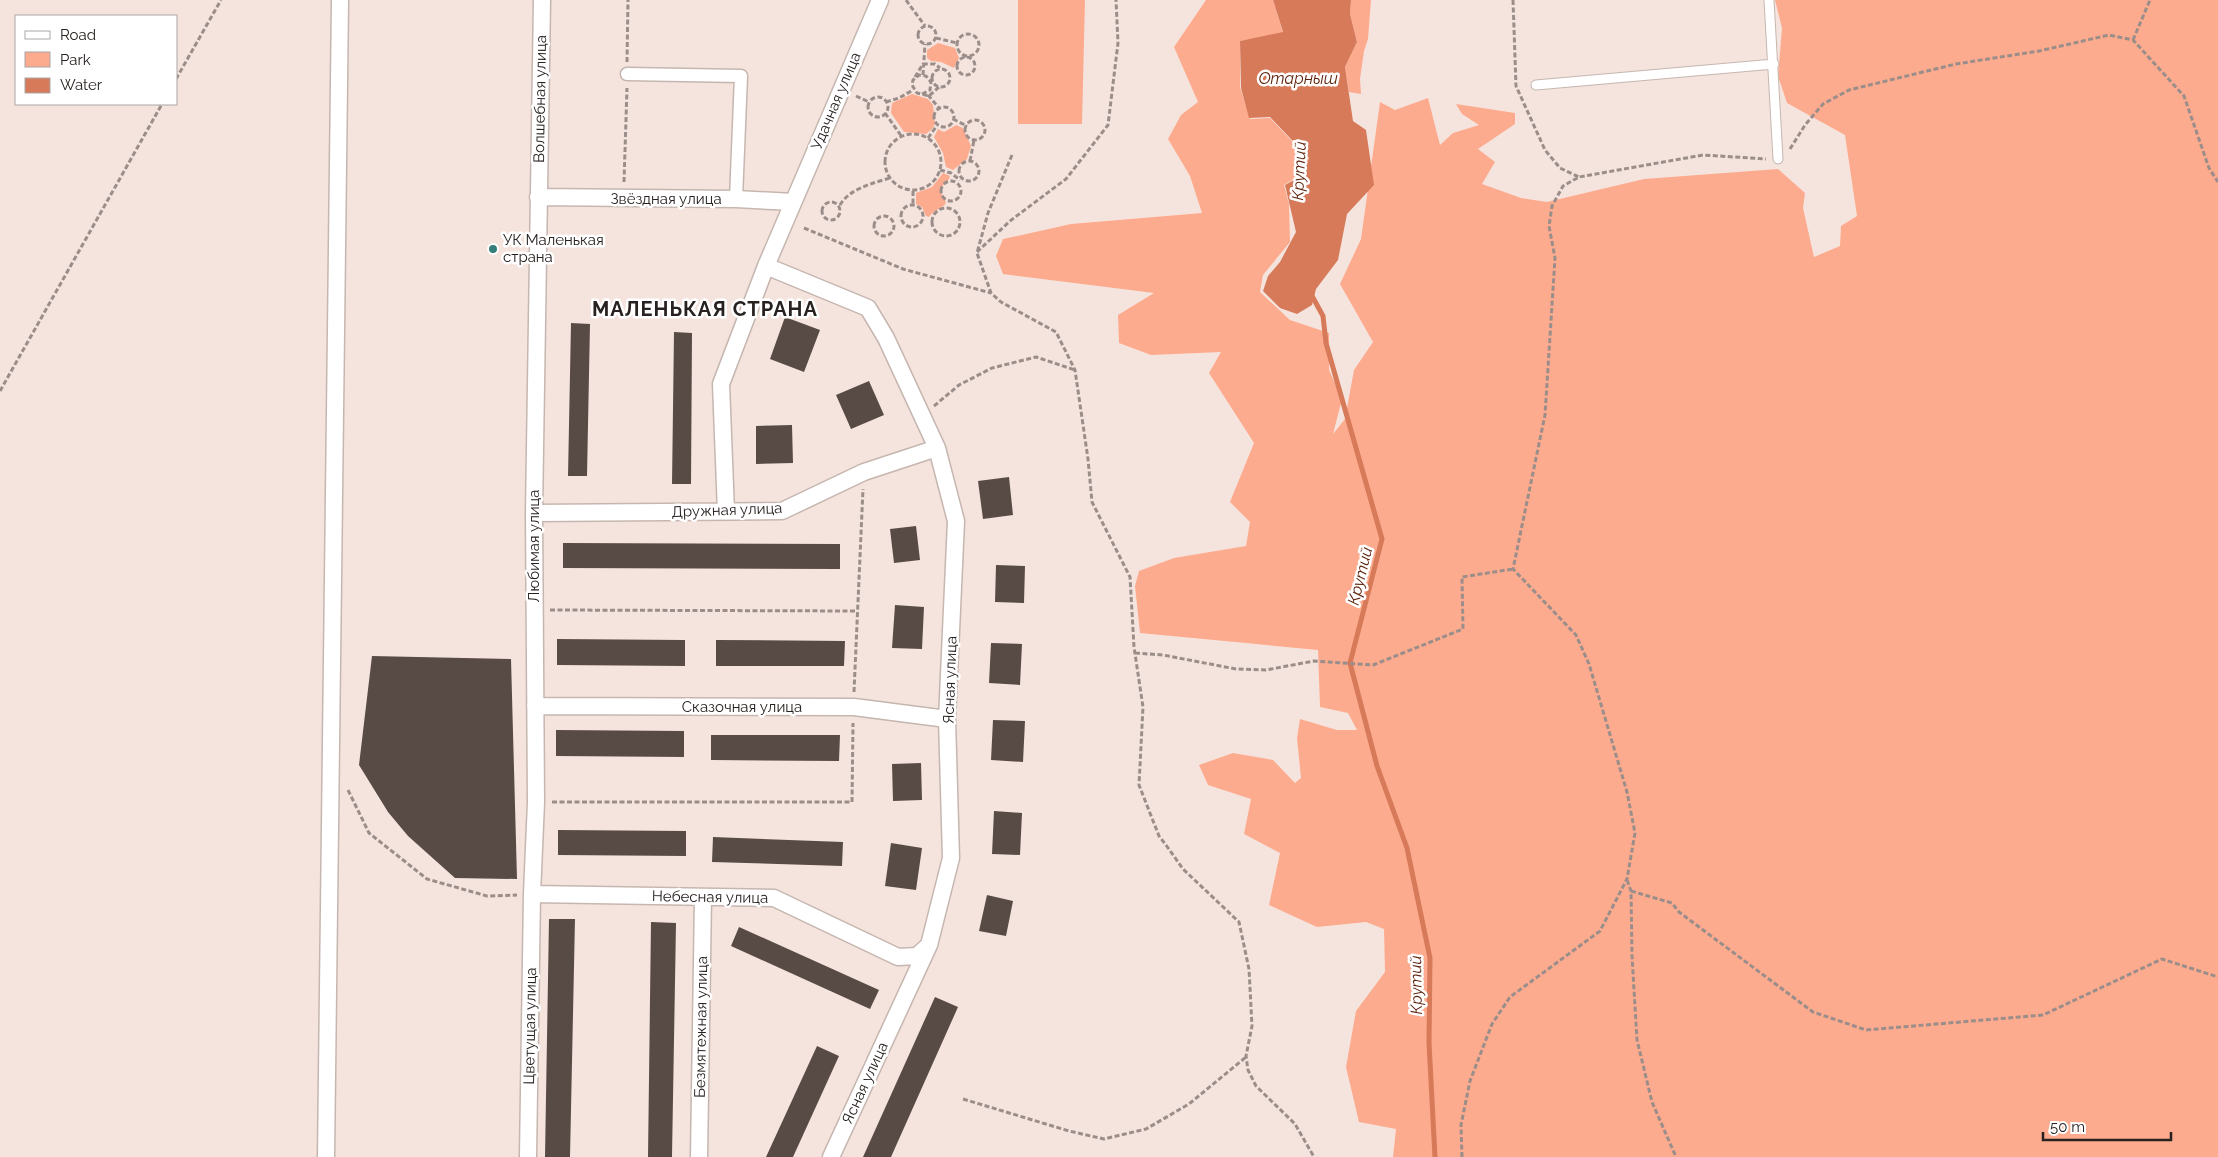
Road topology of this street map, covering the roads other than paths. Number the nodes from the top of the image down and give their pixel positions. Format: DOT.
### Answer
graph roads {
  1 [pos="340,0"];
  2 [pos="542,0"];
  3 [pos="880,0"];
  4 [pos="1769,0"];
  5 [pos="1774,64"];
  6 [pos="627,74"];
  7 [pos="1536,85"];
  8 [pos="1778,159"];
  9 [pos="538,197"];
  10 [pos="736,199"];
  11 [pos="793,202"];
  12 [pos="766,266"];
  13 [pos="937,448"];
  14 [pos="726,512"];
  15 [pos="534,513"];
  16 [pos="535,706"];
  17 [pos="948,718"];
  18 [pos="532,894"];
  19 [pos="703,897"];
  20 [pos="929,945"];
  21 [pos="326,1157"];
  22 [pos="528,1157"];
  23 [pos="699,1157"];
  24 [pos="831,1157"];
  1 -- 21 [label="street"];
  2 -- 9 [label="street, Волшебная улица"];
  3 -- 11 [label="street, Удачная улица"];
  4 -- 5 [label="lane"];
  5 -- 7 [label="lane"];
  5 -- 8 [label="lane"];
  6 -- 10 [label="street"];
  9 -- 10 [label="street, Звёздная улица"];
  9 -- 15 [label="street, Любимая улица"];
  10 -- 11 [label="street, Звёздная улица"];
  11 -- 12 [label="street, Удачная улица"];
  12 -- 13 [label="street, Ясная улица"];
  12 -- 14 [label="street, Удачная улица"];
  13 -- 14 [label="street, Дружная улица"];
  13 -- 17 [label="street, Ясная улица"];
  14 -- 15 [label="street, Дружная улица"];
  15 -- 16 [label="street, Любимая улица"];
  16 -- 17 [label="street, Сказочная улица"];
  16 -- 18 [label="street, Любимая улица"];
  17 -- 20 [label="street, Ясная улица"];
  18 -- 19 [label="street, Небесная улица"];
  18 -- 22 [label="street, Цветущая улица"];
  19 -- 20 [label="street, Небесная улица"];
  19 -- 23 [label="street, Безмятежная улица"];
  20 -- 24 [label="street, Ясная улица"];
}
